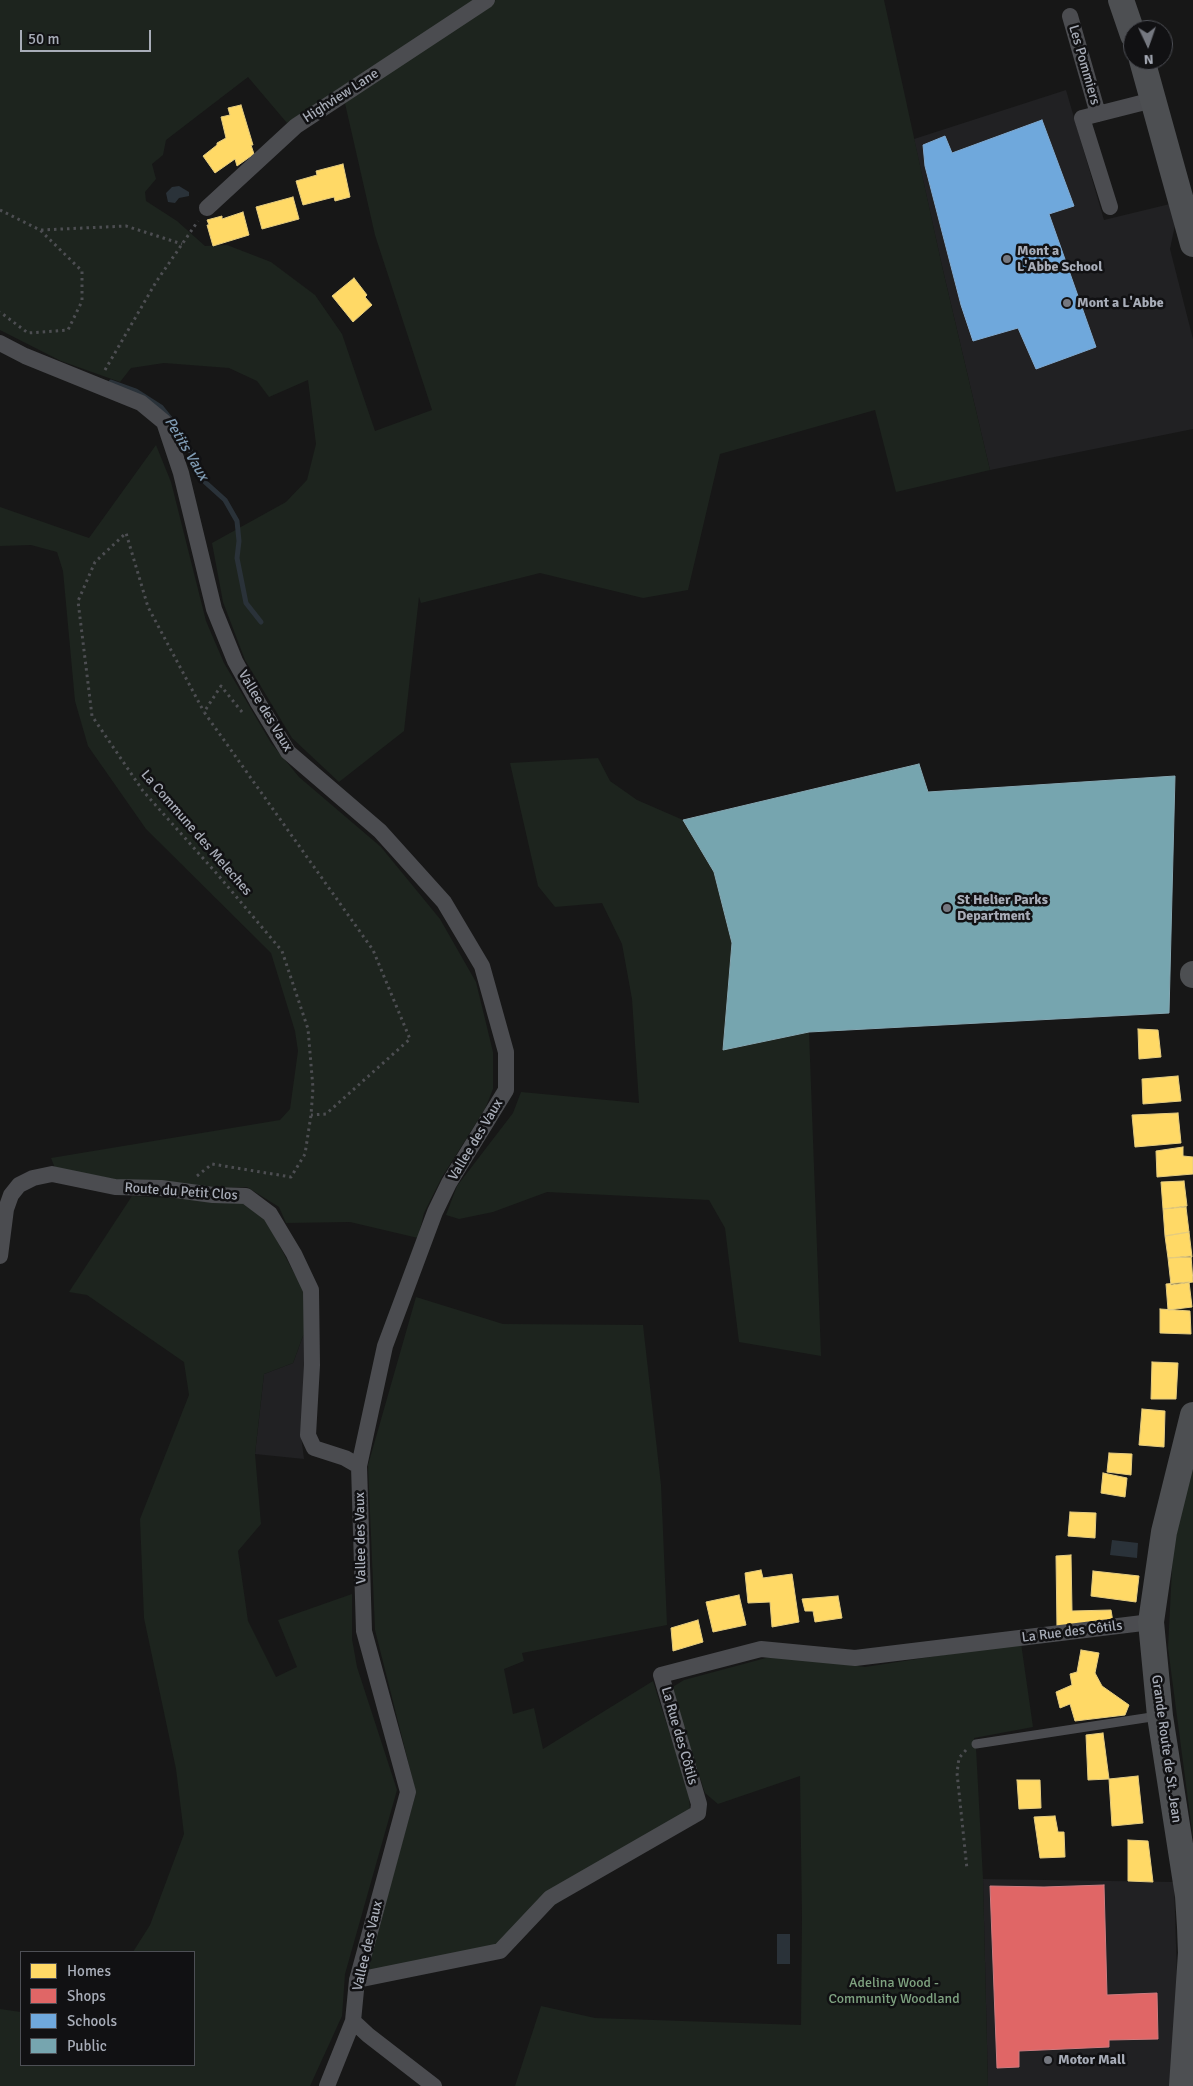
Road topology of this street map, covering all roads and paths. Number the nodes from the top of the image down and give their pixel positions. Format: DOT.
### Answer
graph roads {
  1 [pos="487,0"];
  2 [pos="1121,0"];
  3 [pos="1070,16"];
  4 [pos="1128,20"];
  5 [pos="1145,70"];
  6 [pos="1153,100"];
  7 [pos="1098,114"];
  8 [pos="1110,207"];
  9 [pos="207,208"];
  10 [pos="0,210"];
  11 [pos="40,230"];
  12 [pos="182,244"];
  13 [pos="1193,244"];
  14 [pos="0,312"];
  15 [pos="0,343"];
  16 [pos="106,368"];
  17 [pos="204,712"];
  18 [pos="246,716"];
  19 [pos="311,1115"];
  20 [pos="212,1195"];
  21 [pos="0,1256"];
  22 [pos="1193,1415"];
  23 [pos="360,1466"];
  24 [pos="1151,1622"];
  25 [pos="1160,1716"];
  26 [pos="976,1744"];
  27 [pos="967,1868"];
  28 [pos="357,1980"];
  29 [pos="353,2021"];
  30 [pos="328,2086"];
  31 [pos="434,2086"];
  32 [pos="1182,2086"];
  1 -- 9 [label="street, Highview Lane"];
  2 -- 4 [label="main road"];
  3 -- 7 [label="street, Les Pommiers"];
  5 -- 6 [label="main road"];
  6 -- 7 [label="street, Les Pommiers"];
  6 -- 13 [label="main road"];
  7 -- 8 [label="street, Les Pommiers"];
  9 -- 12 [label="path"];
  10 -- 11 [label="path"];
  11 -- 12 [label="path"];
  11 -- 14 [label="path"];
  12 -- 16 [label="path"];
  15 -- 23 [label="street, Vallee des Vaux"];
  17 -- 18 [label="path"];
  17 -- 19 [label="path, La Commune des Meleches"];
  17 -- 19 [label="path, La Commune des Meleches"];
  19 -- 20 [label="path, La Commune des Meleches"];
  20 -- 21 [label="street, Route du Petit Clos"];
  20 -- 23 [label="street, Route du Petit Clos"];
  22 -- 24 [label="main road, Grande Route de St. Jean"];
  23 -- 28 [label="street, Vallee des Vaux"];
  24 -- 25 [label="main road, Grande Route de St. Jean"];
  24 -- 28 [label="street, La Rue des Côtils"];
  25 -- 26 [label="lane"];
  25 -- 32 [label="main road, Grande Route de St. Jean"];
  26 -- 27 [label="path"];
  28 -- 29 [label="street, Vallee des Vaux"];
  29 -- 30 [label="street, Vallee des Vaux"];
  29 -- 31 [label="street"];
}
